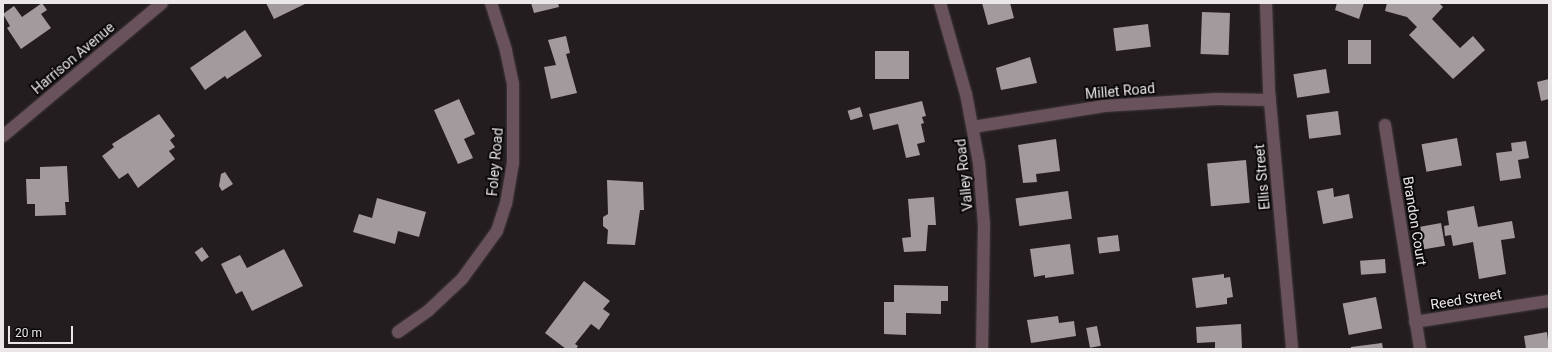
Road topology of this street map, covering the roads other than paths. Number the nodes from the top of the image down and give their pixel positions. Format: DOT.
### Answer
graph roads {
  1 [pos="162,3"];
  2 [pos="491,3"];
  3 [pos="940,3"];
  4 [pos="1266,3"];
  5 [pos="1270,100"];
  6 [pos="1385,125"];
  7 [pos="973,127"];
  8 [pos="3,136"];
  9 [pos="1549,301"];
  10 [pos="1416,322"];
  11 [pos="398,332"];
  12 [pos="982,349"];
  13 [pos="1292,349"];
  14 [pos="1420,349"];
  1 -- 8 [label="street, Harrison Avenue"];
  2 -- 11 [label="street, Foley Road"];
  3 -- 7 [label="street, Valley Road"];
  4 -- 5 [label="street, Ellis Street"];
  5 -- 7 [label="street, Millet Road"];
  5 -- 13 [label="street, Ellis Street"];
  6 -- 10 [label="street, Brandon Court"];
  7 -- 12 [label="street, Valley Road"];
  9 -- 10 [label="street, Reed Street"];
  10 -- 14 [label="street, Reed Street"];
}
